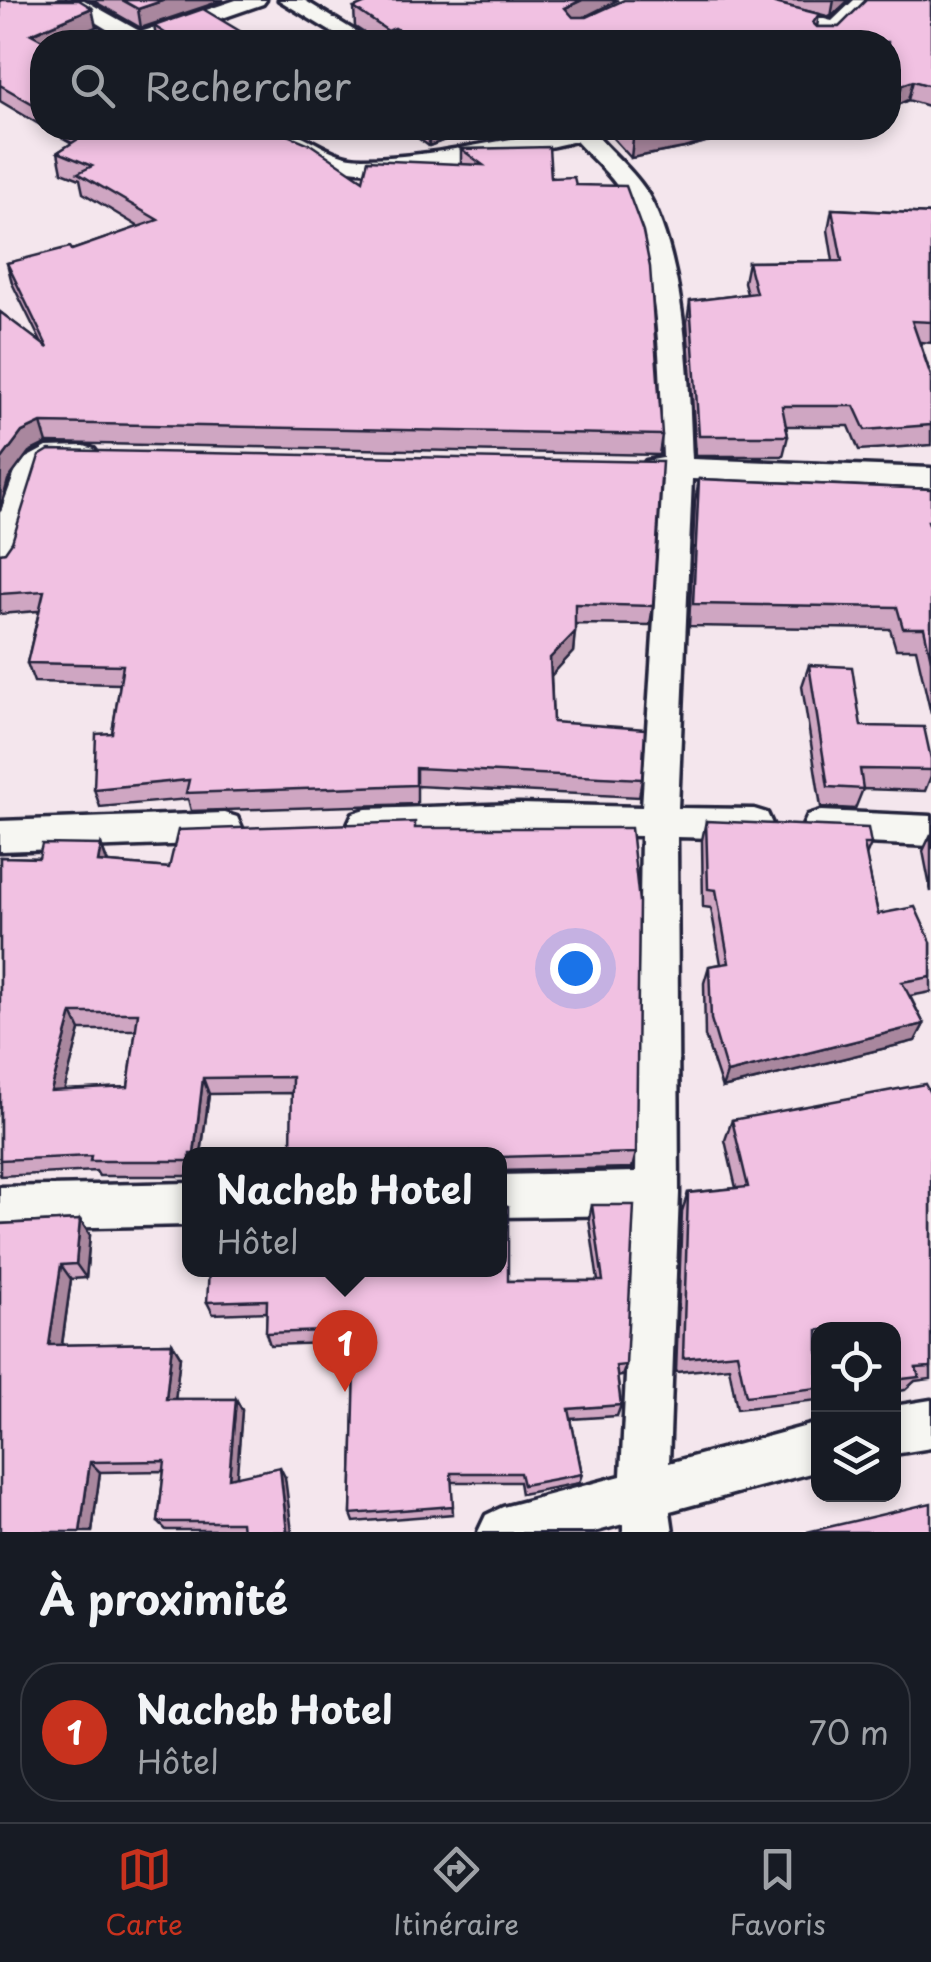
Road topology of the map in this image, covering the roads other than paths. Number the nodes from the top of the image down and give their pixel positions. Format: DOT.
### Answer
graph roads {
  1 [pos="69,0"];
  2 [pos="256,0"];
  3 [pos="289,0"];
  4 [pos="725,0"];
  5 [pos="866,0"];
  6 [pos="122,30"];
  7 [pos="172,30"];
  8 [pos="341,30"];
  9 [pos="812,30"];
  10 [pos="836,30"];
  11 [pos="295,140"];
  12 [pos="518,140"];
  13 [pos="548,140"];
  14 [pos="599,140"];
  15 [pos="526,145"];
  16 [pos="115,456"];
  17 [pos="622,466"];
  18 [pos="678,468"];
  19 [pos="931,478"];
  20 [pos="0,560"];
  21 [pos="659,820"];
  22 [pos="340,825"];
  23 [pos="260,827"];
  24 [pos="931,831"];
  25 [pos="0,836"];
  26 [pos="657,1193"];
  27 [pos="507,1196"];
  28 [pos="182,1204"];
  29 [pos="0,1208"];
  30 [pos="931,1424"];
  31 [pos="901,1429"];
  32 [pos="811,1450"];
  33 [pos="646,1512"];
  34 [pos="503,1532"];
  1 -- 6 [label="street"];
  2 -- 7 [label="street"];
  3 -- 8 [label="street"];
  4 -- 9 [label="street"];
  5 -- 10 [label="street"];
  11 -- 15 [label="street"];
  12 -- 15 [label="street"];
  13 -- 15 [label="street"];
  14 -- 18 [label="street"];
  16 -- 20 [label="street"];
  17 -- 18 [label="street"];
  18 -- 19 [label="street"];
  18 -- 21 [label="street"];
  21 -- 22 [label="street"];
  21 -- 24 [label="street"];
  21 -- 26 [label="street"];
  23 -- 25 [label="street"];
  26 -- 27 [label="street"];
  26 -- 33 [label="street"];
  28 -- 29 [label="street"];
  30 -- 31 [label="street"];
  32 -- 33 [label="street"];
  33 -- 34 [label="street"];
}
